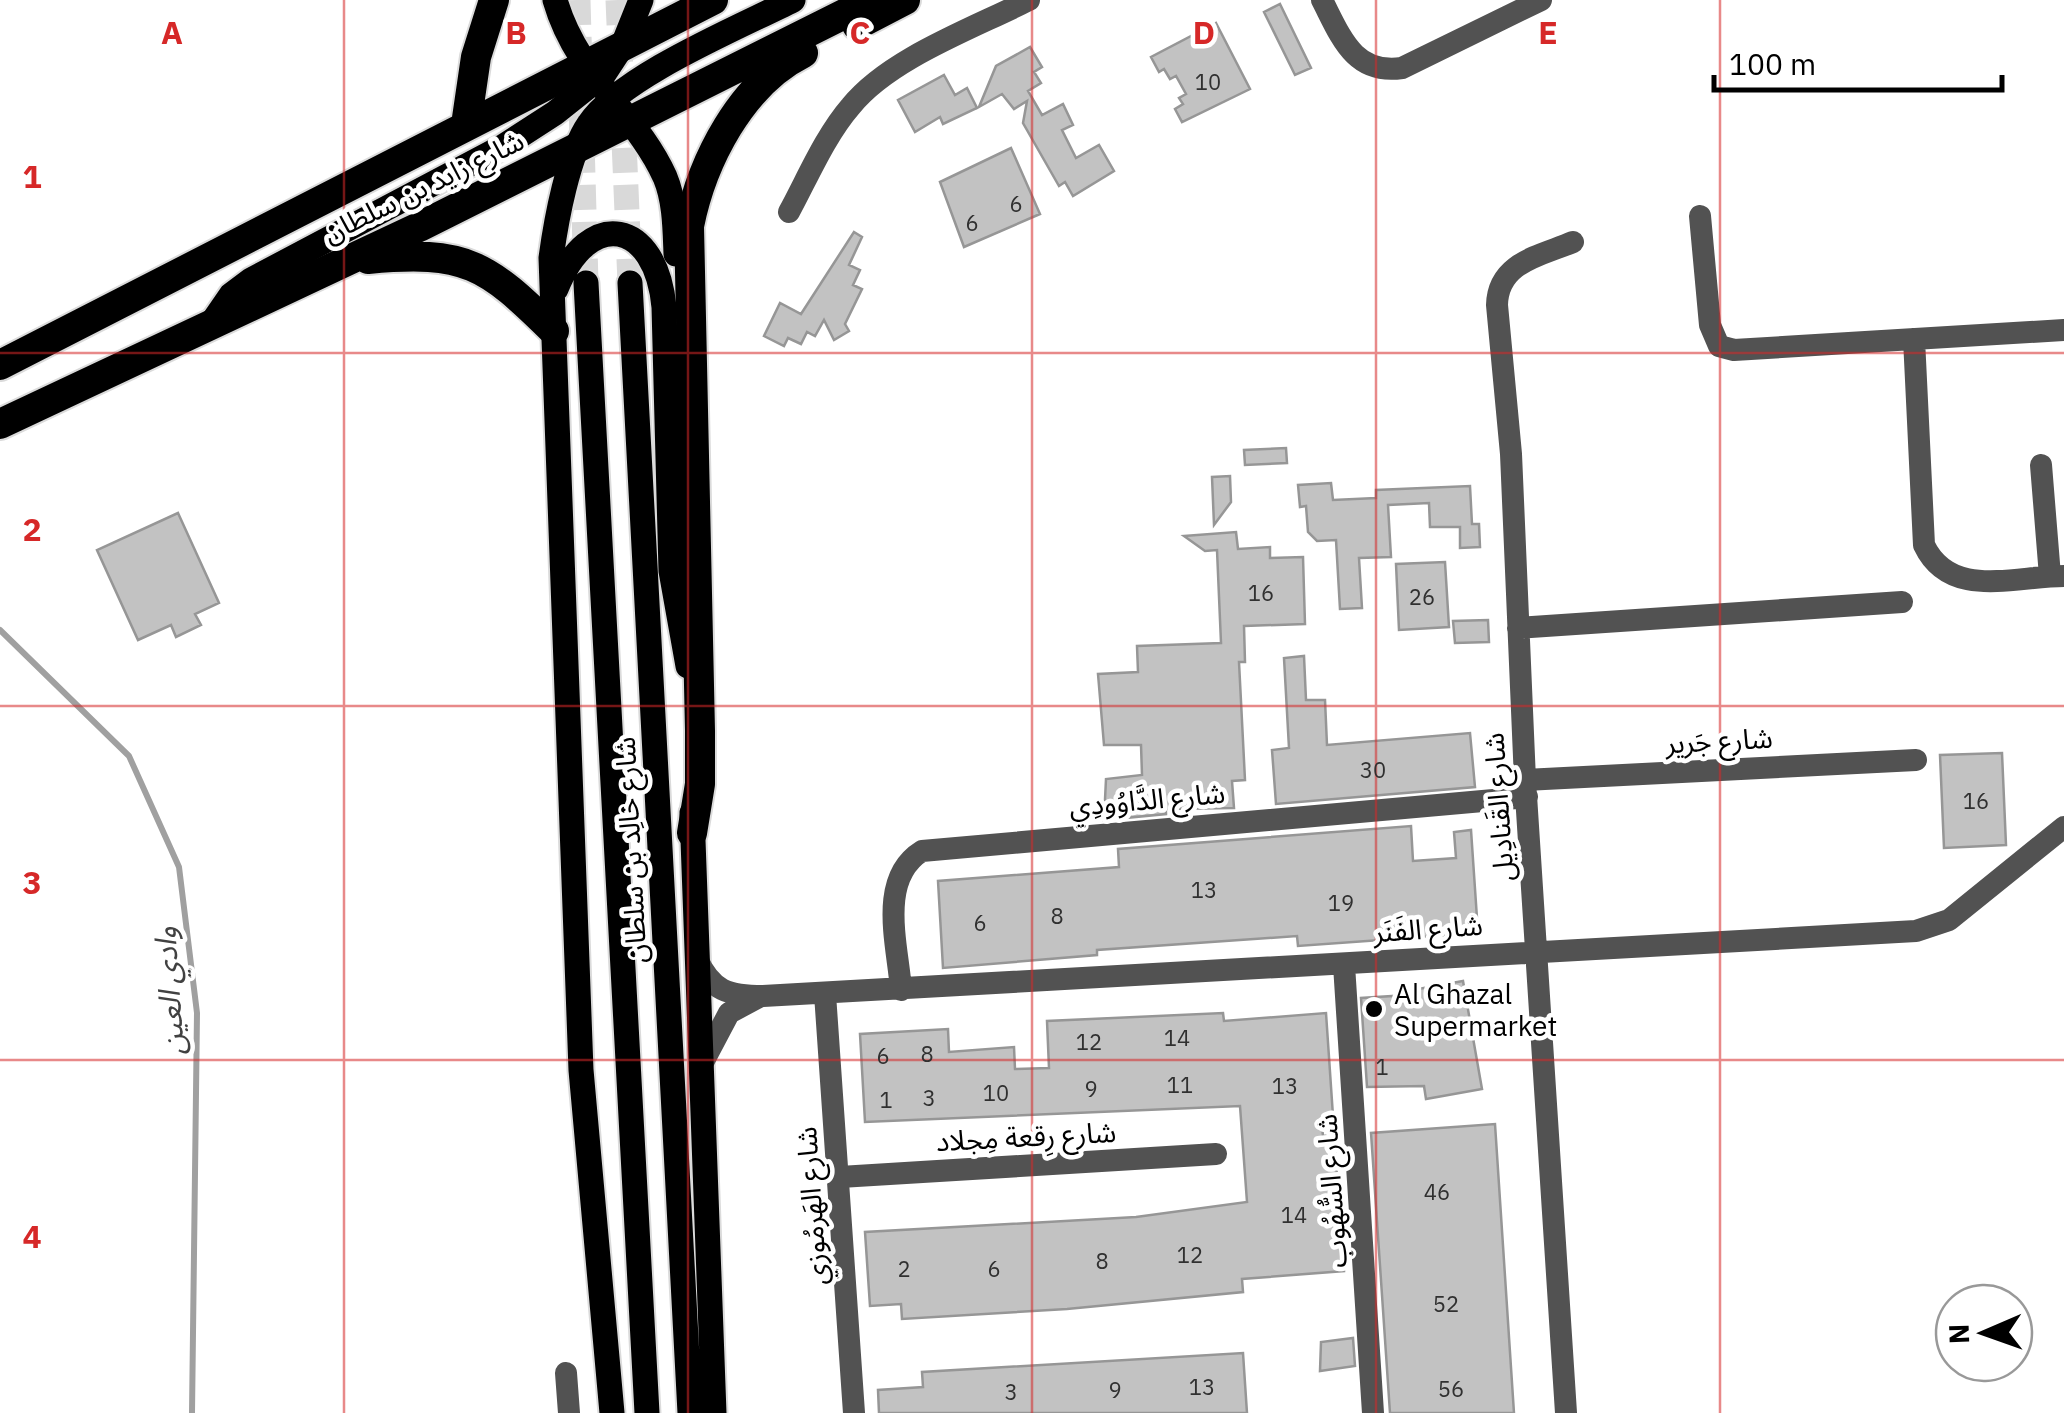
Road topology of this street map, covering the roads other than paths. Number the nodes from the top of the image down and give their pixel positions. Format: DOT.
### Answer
graph roads {
  1 [pos="494,0"];
  2 [pos="555,0"];
  3 [pos="641,0"];
  4 [pos="713,0"];
  5 [pos="793,0"];
  6 [pos="872,0"];
  7 [pos="905,0"];
  8 [pos="1029,0"];
  9 [pos="1322,0"];
  10 [pos="1540,0"];
  11 [pos="623,45"];
  12 [pos="604,92"];
  13 [pos="466,125"];
  14 [pos="578,146"];
  15 [pos="790,212"];
  16 [pos="1700,216"];
  17 [pos="1573,242"];
  18 [pos="345,261"];
  19 [pos="630,283"];
  20 [pos="586,284"];
  21 [pos="553,299"];
  22 [pos="211,324"];
  23 [pos="2064,330"];
  24 [pos="554,331"];
  25 [pos="1914,339"];
  26 [pos="0,365"];
  27 [pos="0,424"];
  28 [pos="2042,465"];
  29 [pos="2057,576"];
  30 [pos="1902,602"];
  31 [pos="1518,628"];
  32 [pos="688,666"];
  33 [pos="1916,760"];
  34 [pos="1526,789"];
  35 [pos="2064,828"];
  36 [pos="692,833"];
  37 [pos="1538,950"];
  38 [pos="696,958"];
  39 [pos="1344,965"];
  40 [pos="578,971"];
  41 [pos="901,990"];
  42 [pos="825,994"];
  43 [pos="763,996"];
  44 [pos="701,1066"];
  45 [pos="1216,1154"];
  46 [pos="840,1177"];
  47 [pos="566,1373"];
  48 [pos="569,1413"];
  49 [pos="612,1413"];
  50 [pos="636,1413"];
  51 [pos="647,1413"];
  52 [pos="690,1413"];
  53 [pos="714,1413"];
  54 [pos="854,1413"];
  55 [pos="1373,1413"];
  56 [pos="1566,1413"];
  1 -- 13 [label="highway"];
  2 -- 12 [label="main road"];
  3 -- 11 [label="main road"];
  4 -- 11 [label="highway, شارع زايد بن سلطان"];
  5 -- 12 [label="main road"];
  6 -- 12 [label="highway, شارع زايد بن سلطان"];
  7 -- 36 [label="highway"];
  8 -- 15 [label="street"];
  9 -- 10 [label="street"];
  11 -- 12 [label="highway, شارع زايد بن سلطان"];
  12 -- 13 [label="highway, شارع زايد بن سلطان"];
  12 -- 14 [label="highway, شارع زايد بن سلطان"];
  12 -- 22 [label="main road"];
  12 -- 32 [label="main road"];
  13 -- 26 [label="highway, شارع زايد بن سلطان"];
  14 -- 18 [label="highway, شارع زايد بن سلطان"];
  14 -- 21 [label="main road"];
  16 -- 25 [label="street"];
  17 -- 31 [label="street, شارع القَنادِيل"];
  18 -- 22 [label="highway, شارع زايد بن سلطان"];
  18 -- 24 [label="highway"];
  19 -- 52 [label="main road, شارع خالِد بن سلطان"];
  20 -- 51 [label="main road, شارع خالِد بن سلطان"];
  21 -- 24 [label="main road"];
  21 -- 32 [label="main road"];
  22 -- 27 [label="highway, شارع زايد بن سلطان"];
  23 -- 25 [label="street"];
  24 -- 40 [label="main road"];
  25 -- 29 [label="street"];
  28 -- 29 [label="street"];
  30 -- 31 [label="street"];
  31 -- 34 [label="street, شارع القَنادِيل"];
  32 -- 36 [label="main road"];
  33 -- 34 [label="street, شارع جَرير"];
  34 -- 37 [label="street, شارع القَنادِيل"];
  34 -- 41 [label="street, شارع الدَّاوُودِي"];
  35 -- 37 [label="street, شارع الفَنَر"];
  36 -- 38 [label="main road"];
  37 -- 39 [label="street, شارع الفَنَر"];
  37 -- 56 [label="street, شارع القَنادِيل"];
  38 -- 43 [label="street, شارع الفَنَر"];
  38 -- 44 [label="main road"];
  39 -- 41 [label="street, شارع الفَنَر"];
  39 -- 55 [label="street, شارع السُّهُوب"];
  40 -- 49 [label="main road"];
  40 -- 50 [label="main road"];
  41 -- 42 [label="street, شارع الفَنَر"];
  42 -- 43 [label="street, شارع الفَنَر"];
  42 -- 46 [label="street, شارع الهَرمُوزي"];
  43 -- 44 [label="street"];
  44 -- 53 [label="main road"];
  45 -- 46 [label="street, شارع رِقعة مِجلاد"];
  46 -- 54 [label="street, شارع الهَرمُوزي"];
  47 -- 48 [label="street"];
}
